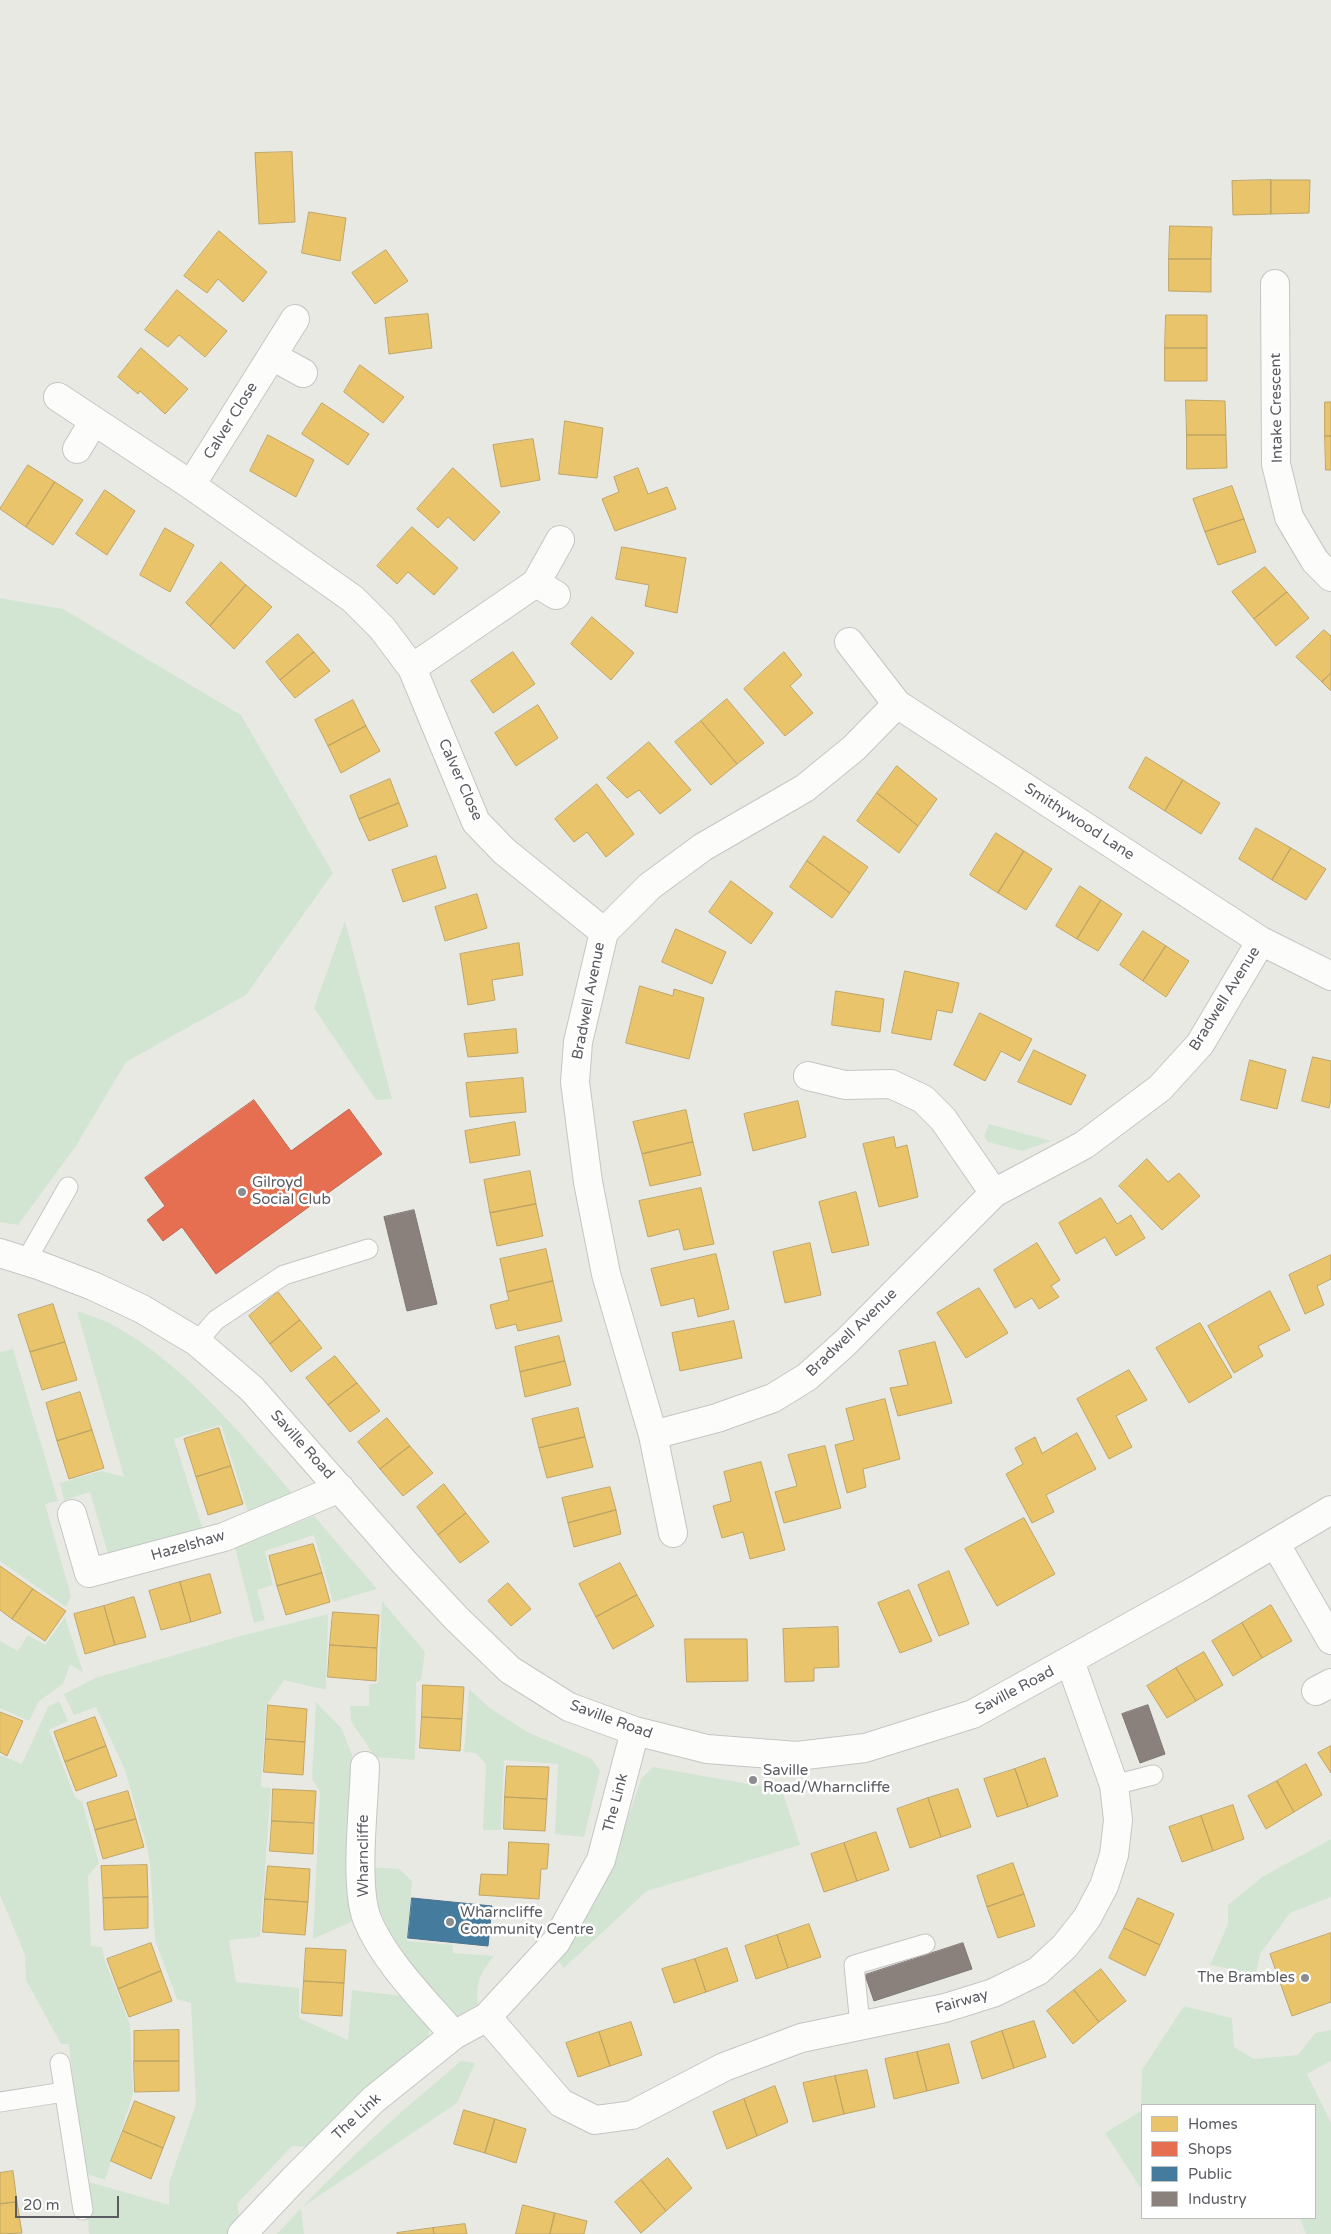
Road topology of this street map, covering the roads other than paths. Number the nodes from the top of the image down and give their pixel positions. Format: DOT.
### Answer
graph roads {
  1 [pos="1275,284"];
  2 [pos="295,319"];
  3 [pos="272,356"];
  4 [pos="303,373"];
  5 [pos="58,397"];
  6 [pos="94,421"];
  7 [pos="77,449"];
  8 [pos="191,485"];
  9 [pos="560,540"];
  10 [pos="1331,577"];
  11 [pos="849,642"];
  12 [pos="412,668"];
  13 [pos="896,704"];
  14 [pos="604,932"];
  15 [pos="1261,940"];
  16 [pos="1331,976"];
  17 [pos="808,1076"];
  18 [pos="68,1186"];
  19 [pos="994,1193"];
  20 [pos="368,1249"];
  21 [pos="0,1253"];
  22 [pos="26,1261"];
  23 [pos="197,1342"];
  24 [pos="652,1436"];
  25 [pos="340,1488"];
  26 [pos="1331,1510"];
  27 [pos="72,1514"];
  28 [pos="673,1533"];
  29 [pos="1275,1543"];
  30 [pos="1331,1640"];
  31 [pos="1070,1661"];
  32 [pos="635,1731"];
  33 [pos="365,1766"];
  34 [pos="1153,1775"];
  35 [pos="1114,1784"];
  36 [pos="924,1944"];
  37 [pos="487,2017"];
  38 [pos="860,2025"];
  39 [pos="454,2035"];
  40 [pos="60,2063"];
  41 [pos="64,2092"];
  42 [pos="0,2102"];
  43 [pos="83,2210"];
  44 [pos="242,2234"];
  1 -- 10 [label="street, Intake Crescent"];
  2 -- 3 [label="street, Calver Close"];
  3 -- 4 [label="street"];
  3 -- 8 [label="street, Calver Close"];
  5 -- 6 [label="street, Calver Close"];
  6 -- 7 [label="street"];
  6 -- 8 [label="street, Calver Close"];
  8 -- 12 [label="street, Calver Close"];
  9 -- 12 [label="street"];
  11 -- 13 [label="street, Smithywood Lane"];
  12 -- 14 [label="street, Calver Close"];
  13 -- 14 [label="street, Bradwell Avenue"];
  13 -- 15 [label="street, Smithywood Lane"];
  14 -- 24 [label="street, Bradwell Avenue"];
  15 -- 16 [label="street, Smithywood Lane"];
  15 -- 19 [label="street, Bradwell Avenue"];
  17 -- 19 [label="street"];
  18 -- 22 [label="lane"];
  19 -- 24 [label="street, Bradwell Avenue"];
  20 -- 23 [label="lane"];
  21 -- 22 [label="street, Saville Road"];
  22 -- 23 [label="street, Saville Road"];
  23 -- 25 [label="street, Saville Road"];
  24 -- 28 [label="street, Bradwell Avenue"];
  25 -- 27 [label="street, Hazelshaw"];
  25 -- 32 [label="street, Saville Road"];
  26 -- 29 [label="street, Saville Road"];
  29 -- 30 [label="street"];
  29 -- 31 [label="street, Saville Road"];
  31 -- 32 [label="street, Saville Road"];
  31 -- 35 [label="street, Fairway"];
  32 -- 37 [label="street, The Link"];
  33 -- 39 [label="street, Wharncliffe"];
  34 -- 35 [label="lane"];
  35 -- 38 [label="street, Fairway"];
  36 -- 38 [label="lane"];
  37 -- 38 [label="street, Fairway"];
  37 -- 39 [label="street, The Link"];
  39 -- 44 [label="street, The Link"];
  40 -- 41 [label="lane"];
  41 -- 42 [label="lane"];
  41 -- 43 [label="lane"];
}
